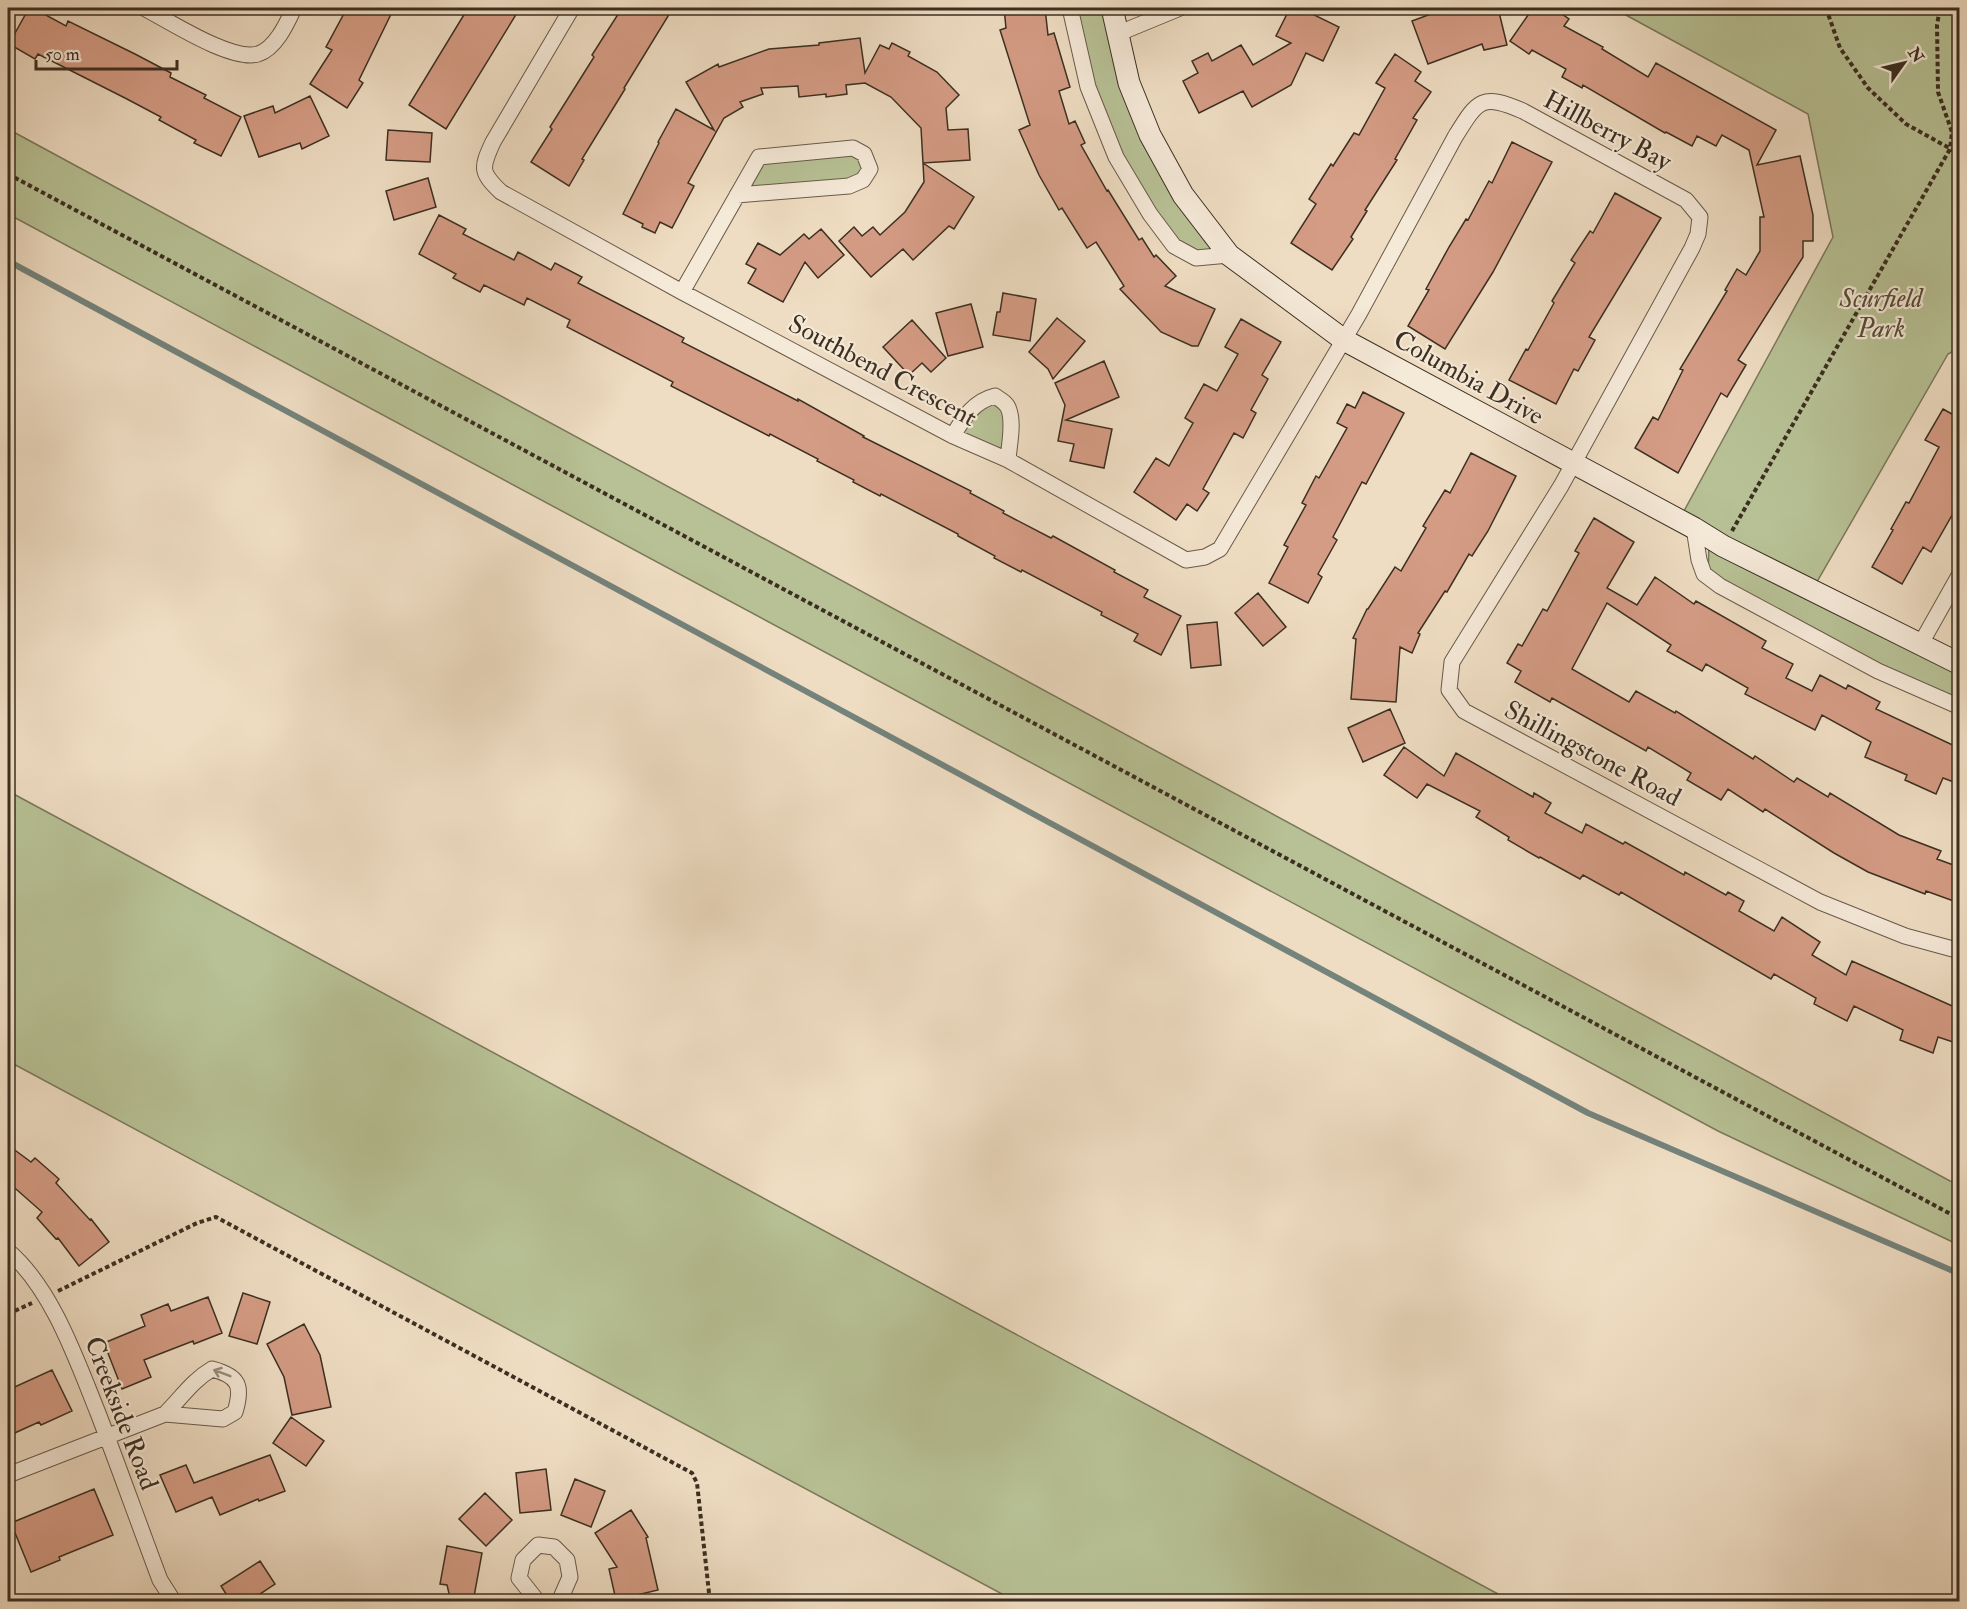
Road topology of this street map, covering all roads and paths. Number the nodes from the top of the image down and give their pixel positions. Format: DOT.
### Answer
graph roads {
  1 [pos="144,8"];
  2 [pos="294,8"];
  3 [pos="572,8"];
  4 [pos="1070,8"];
  5 [pos="1112,8"];
  6 [pos="1180,8"];
  7 [pos="1826,8"];
  8 [pos="1940,8"];
  9 [pos="1117,34"];
  10 [pos="1950,149"];
  11 [pos="1959,154"];
  12 [pos="8,174"];
  13 [pos="737,195"];
  14 [pos="1229,255"];
  15 [pos="682,292"];
  16 [pos="1344,340"];
  17 [pos="952,436"];
  18 [pos="1008,460"];
  19 [pos="1573,465"];
  20 [pos="1694,528"];
  21 [pos="1723,546"];
  22 [pos="1959,574"];
  23 [pos="1920,645"];
  24 [pos="1959,664"];
  25 [pos="1959,707"];
  26 [pos="1959,951"];
  27 [pos="1959,1219"];
  28 [pos="8,1251"];
  29 [pos="46,1297"];
  30 [pos="8,1314"];
  31 [pos="165,1414"];
  32 [pos="108,1438"];
  33 [pos="8,1475"];
  34 [pos="174,1602"];
  35 [pos="538,1602"];
  36 [pos="559,1602"];
  37 [pos="710,1602"];
  1 -- 2 [label="street"];
  3 -- 15 [label="street, Southbend Crescent"];
  4 -- 14 [label="street"];
  5 -- 9 [label="street, Columbia Drive"];
  6 -- 9 [label="street"];
  7 -- 10 [label="path"];
  8 -- 10 [label="path"];
  9 -- 14 [label="street, Columbia Drive"];
  10 -- 11 [label="path"];
  10 -- 21 [label="path"];
  12 -- 27 [label="path"];
  13 -- 13 [label="street"];
  13 -- 15 [label="street"];
  14 -- 16 [label="street, Columbia Drive"];
  15 -- 17 [label="street, Southbend Crescent"];
  16 -- 18 [label="street, Southbend Crescent"];
  16 -- 19 [label="street, Columbia Drive"];
  16 -- 19 [label="street, Hillberry Bay"];
  17 -- 18 [label="street, Southbend Crescent"];
  17 -- 18 [label="street"];
  19 -- 20 [label="street, Columbia Drive"];
  19 -- 26 [label="street, Shillingstone Road"];
  20 -- 21 [label="street, Columbia Drive"];
  20 -- 25 [label="street"];
  21 -- 23 [label="street, Columbia Drive"];
  22 -- 23 [label="street"];
  23 -- 24 [label="street, Columbia Drive"];
  28 -- 29 [label="street, Creekside Road"];
  29 -- 30 [label="path"];
  29 -- 32 [label="street, Creekside Road"];
  29 -- 37 [label="path"];
  31 -- 31 [label="street, one-way"];
  31 -- 32 [label="street"];
  32 -- 33 [label="street"];
  32 -- 34 [label="street, Creekside Road"];
  35 -- 36 [label="street"];
}
